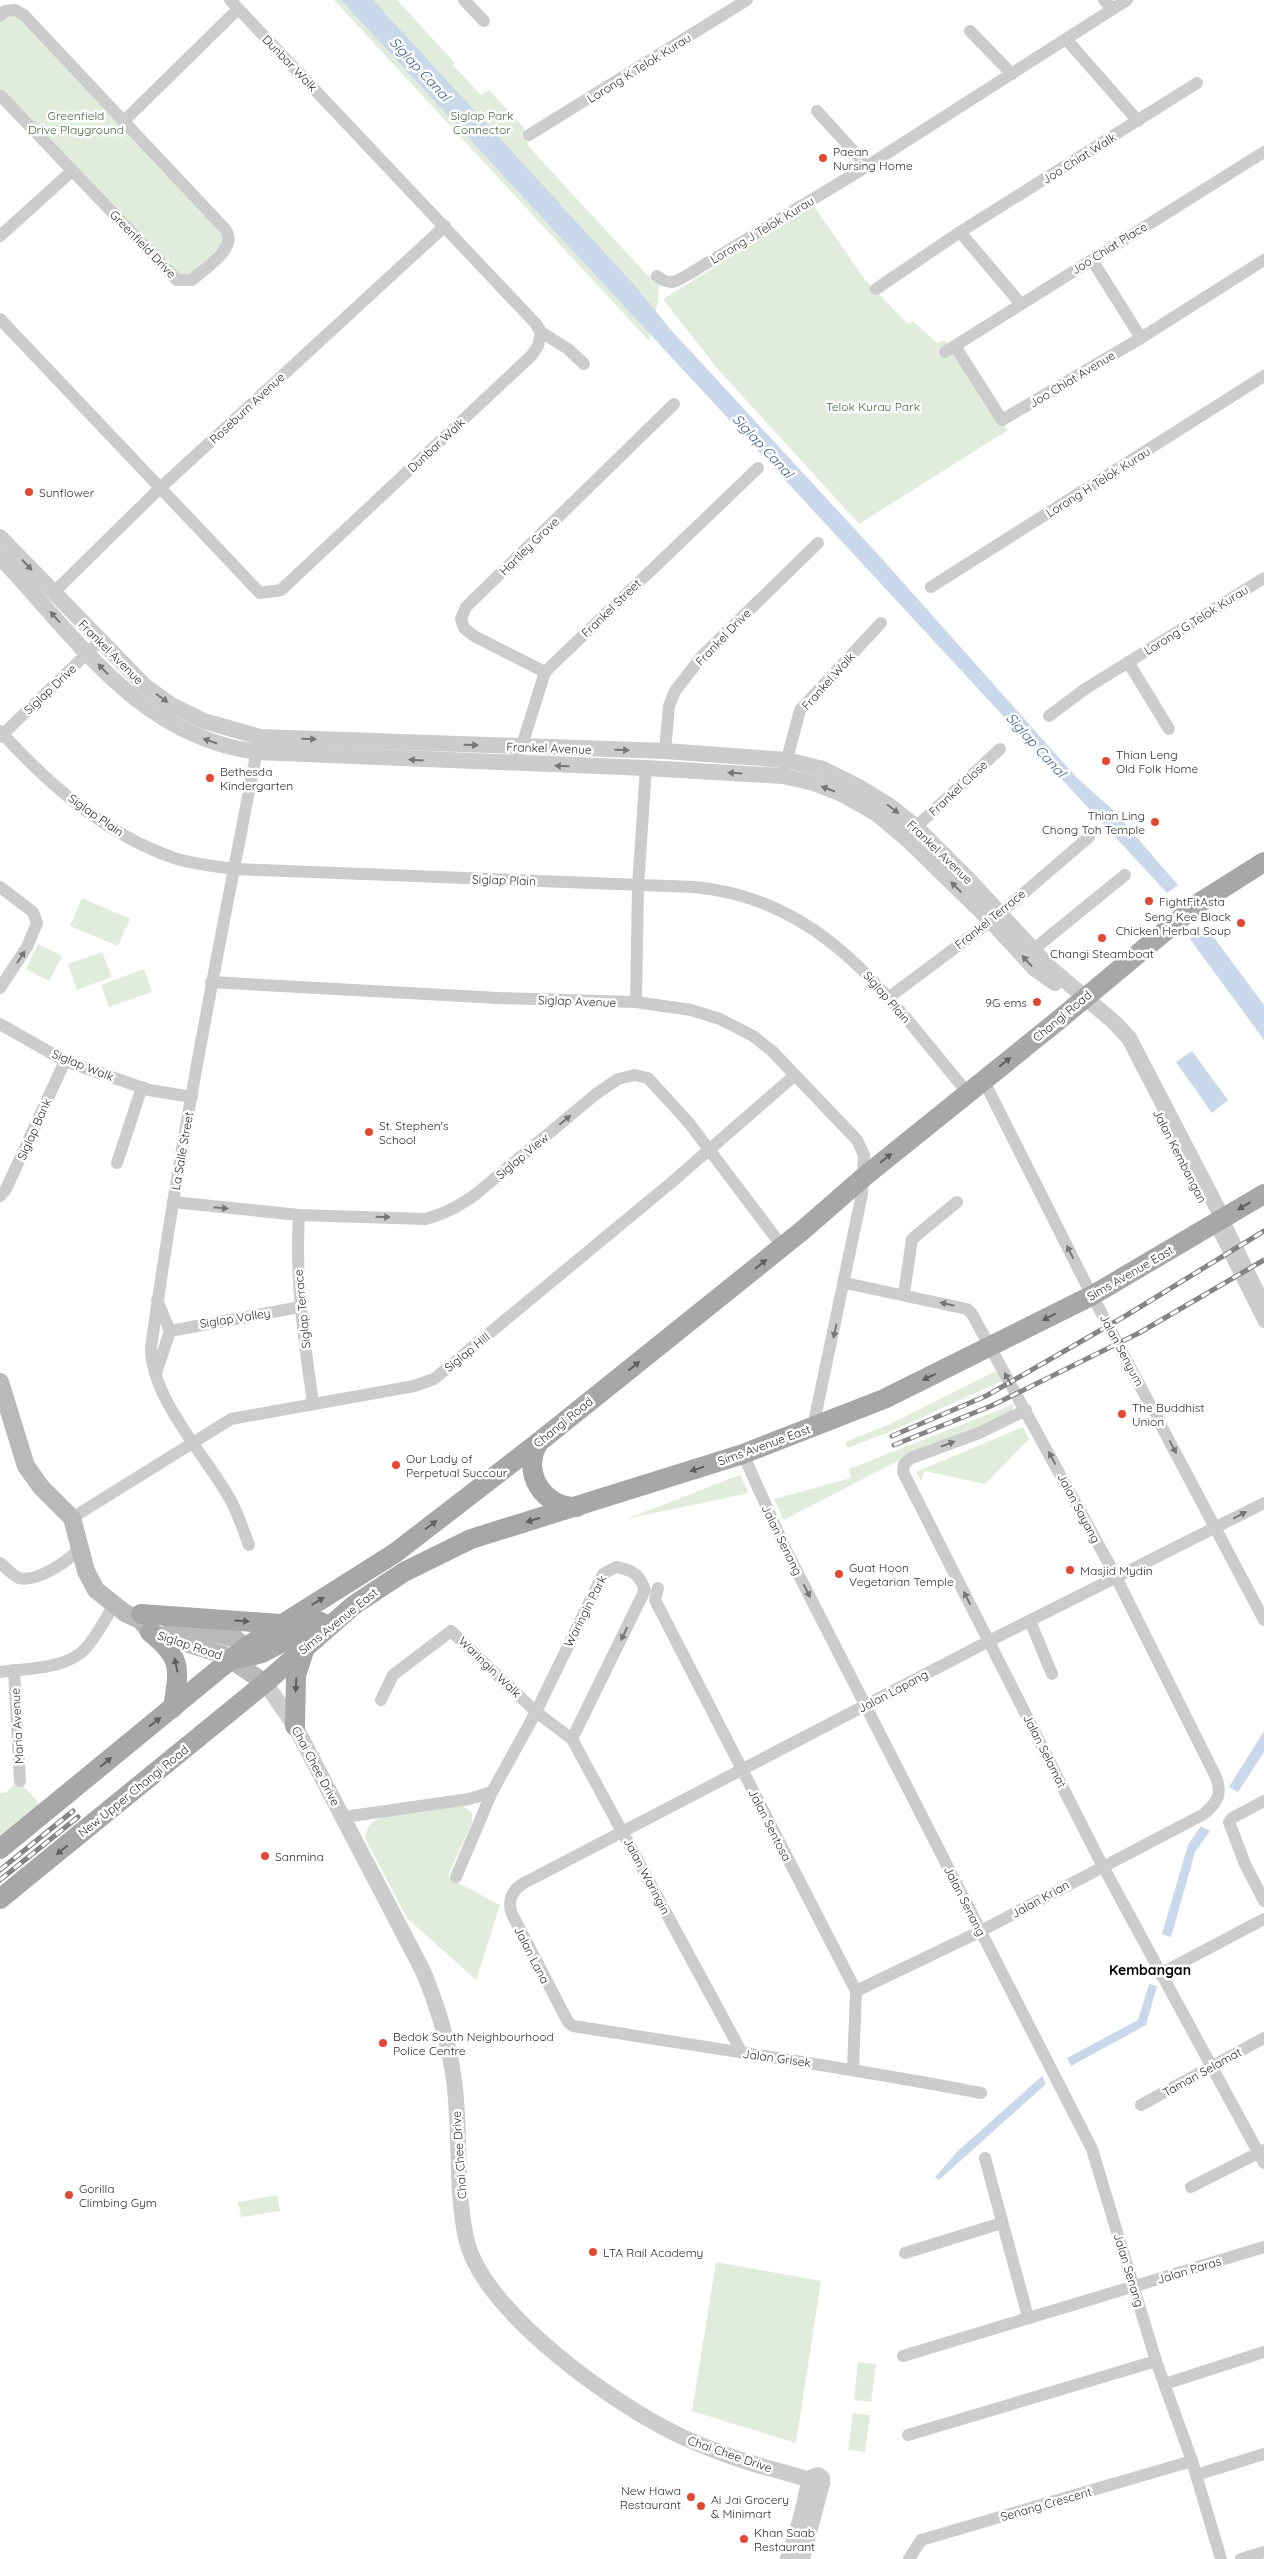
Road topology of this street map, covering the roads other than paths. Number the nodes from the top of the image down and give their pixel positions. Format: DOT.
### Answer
graph roads {
  1 [pos="464,0"];
  2 [pos="747,0"];
  3 [pos="1127,0"];
  4 [pos="234,4"];
  5 [pos="1109,4"];
  6 [pos="0,16"];
  7 [pos="484,21"];
  8 [pos="970,31"];
  9 [pos="1066,39"];
  10 [pos="1012,74"];
  11 [pos="1197,83"];
  12 [pos="0,95"];
  13 [pos="818,111"];
  14 [pos="125,120"];
  15 [pos="1138,121"];
  16 [pos="530,135"];
  17 [pos="1264,152"];
  18 [pos="867,166"];
  19 [pos="72,171"];
  20 [pos="445,226"];
  21 [pos="960,232"];
  22 [pos="0,236"];
  23 [pos="1092,260"];
  24 [pos="1264,260"];
  25 [pos="656,276"];
  26 [pos="876,289"];
  27 [pos="1020,303"];
  28 [pos="0,319"];
  29 [pos="541,332"];
  30 [pos="1141,338"];
  31 [pos="584,364"];
  32 [pos="1264,376"];
  33 [pos="674,404"];
  34 [pos="1002,420"];
  35 [pos="758,468"];
  36 [pos="159,488"];
  37 [pos="0,537"];
  38 [pos="818,543"];
  39 [pos="0,557"];
  40 [pos="1264,578"];
  41 [pos="931,588"];
  42 [pos="53,593"];
  43 [pos="881,623"];
  44 [pos="100,641"];
  45 [pos="88,654"];
  46 [pos="1128,662"];
  47 [pos="544,672"];
  48 [pos="1049,716"];
  49 [pos="1169,729"];
  50 [pos="1,734"];
  51 [pos="259,745"];
  52 [pos="521,747"];
  53 [pos="1000,749"];
  54 [pos="665,751"];
  55 [pos="786,760"];
  56 [pos="517,764"];
  57 [pos="646,768"];
  58 [pos="783,776"];
  59 [pos="916,827"];
  60 [pos="1089,837"];
  61 [pos="1264,862"];
  62 [pos="234,869"];
  63 [pos="1125,875"];
  64 [pos="638,886"];
  65 [pos="0,887"];
  66 [pos="995,917"];
  67 [pos="1034,949"];
  68 [pos="211,982"];
  69 [pos="0,988"];
  70 [pos="888,998"];
  71 [pos="1081,1000"];
  72 [pos="636,1002"];
  73 [pos="0,1024"];
  74 [pos="65,1061"];
  75 [pos="795,1075"];
  76 [pos="983,1079"];
  77 [pos="142,1087"];
  78 [pos="967,1092"];
  79 [pos="192,1096"];
  80 [pos="710,1150"];
  81 [pos="117,1163"];
  82 [pos="865,1176"];
  83 [pos="1264,1194"];
  84 [pos="0,1196"];
  85 [pos="173,1202"];
  86 [pos="956,1202"];
  87 [pos="299,1215"];
  88 [pos="1219,1221"];
  89 [pos="782,1246"];
  90 [pos="845,1283"];
  91 [pos="904,1294"];
  92 [pos="1092,1295"];
  93 [pos="157,1300"];
  94 [pos="1264,1302"];
  95 [pos="300,1307"];
  96 [pos="1264,1322"];
  97 [pos="170,1331"];
  98 [pos="990,1348"];
  99 [pos="155,1377"];
  100 [pos="2,1390"];
  101 [pos="313,1403"];
  102 [pos="1026,1410"];
  103 [pos="814,1427"];
  104 [pos="539,1442"];
  105 [pos="193,1443"];
  106 [pos="743,1454"];
  107 [pos="1264,1503"];
  108 [pos="579,1506"];
  109 [pos="75,1516"];
  110 [pos="1216,1528"];
  111 [pos="249,1545"];
  112 [pos="81,1547"];
  113 [pos="0,1563"];
  114 [pos="1116,1578"];
  115 [pos="658,1588"];
  116 [pos="354,1605"];
  117 [pos="132,1616"];
  118 [pos="1264,1620"];
  119 [pos="1030,1621"];
  120 [pos="280,1624"];
  121 [pos="989,1641"];
  122 [pos="306,1646"];
  123 [pos="244,1654"];
  124 [pos="14,1670"];
  125 [pos="0,1672"];
  126 [pos="1052,1674"];
  127 [pos="265,1683"];
  128 [pos="381,1700"];
  129 [pos="865,1705"];
  130 [pos="173,1708"];
  131 [pos="536,1712"];
  132 [pos="295,1726"];
  133 [pos="572,1739"];
  134 [pos="742,1770"];
  135 [pos="20,1781"];
  136 [pos="492,1792"];
  137 [pos="1218,1799"];
  138 [pos="1264,1801"];
  139 [pos="344,1817"];
  140 [pos="624,1833"];
  141 [pos="0,1849"];
  142 [pos="1102,1866"];
  143 [pos="456,1877"];
  144 [pos="524,1883"];
  145 [pos="0,1899"];
  146 [pos="1264,1901"];
  147 [pos="1264,1919"];
  148 [pos="980,1931"];
  149 [pos="1160,1974"];
  150 [pos="856,1991"];
  151 [pos="573,2026"];
  152 [pos="1264,2038"];
  153 [pos="742,2053"];
  154 [pos="1210,2067"];
  155 [pos="853,2069"];
  156 [pos="981,2093"];
  157 [pos="1141,2105"];
  158 [pos="1262,2155"];
  159 [pos="985,2158"];
  160 [pos="1191,2187"];
  161 [pos="1002,2223"];
  162 [pos="1264,2247"];
  163 [pos="905,2253"];
  164 [pos="1134,2287"];
  165 [pos="1028,2317"];
  166 [pos="1264,2352"];
  167 [pos="903,2356"];
  168 [pos="1156,2361"];
  169 [pos="1165,2384"];
  170 [pos="908,2435"];
  171 [pos="1264,2454"];
  172 [pos="1192,2462"];
  173 [pos="1196,2475"];
  174 [pos="814,2482"];
  175 [pos="1264,2552"];
  176 [pos="788,2559"];
  177 [pos="802,2559"];
  178 [pos="908,2559"];
  179 [pos="1221,2559"];
  180 [pos="1241,2559"];
  1 -- 7 [label="street"];
  2 -- 16 [label="street, Lorong K Telok Kurau"];
  3 -- 5 [label="street, Lorong J Telok Kurau"];
  4 -- 14 [label="street"];
  4 -- 20 [label="street, Dunbar Walk"];
  5 -- 9 [label="street, Lorong J Telok Kurau"];
  6 -- 14 [label="street, Greenfield Drive"];
  8 -- 10 [label="street"];
  9 -- 10 [label="street, Lorong J Telok Kurau"];
  9 -- 15 [label="street"];
  10 -- 18 [label="street, Lorong J Telok Kurau"];
  11 -- 15 [label="street, Joo Chiat Walk"];
  12 -- 19 [label="street, Greenfield Drive"];
  13 -- 18 [label="street"];
  14 -- 19 [label="street, Greenfield Drive"];
  15 -- 21 [label="street, Joo Chiat Walk"];
  17 -- 23 [label="street, Joo Chiat Place"];
  18 -- 25 [label="street, Lorong J Telok Kurau"];
  19 -- 22 [label="street"];
  20 -- 29 [label="street, Dunbar Walk"];
  20 -- 36 [label="street, Roseburn Avenue"];
  21 -- 26 [label="street, Joo Chiat Walk"];
  21 -- 27 [label="street"];
  23 -- 27 [label="street, Joo Chiat Place"];
  23 -- 30 [label="street"];
  24 -- 30 [label="street, Joo Chiat Avenue"];
  27 -- 34 [label="street, Joo Chiat Place"];
  28 -- 36 [label="street, Dunbar Walk"];
  29 -- 31 [label="street"];
  29 -- 36 [label="street, Dunbar Walk"];
  30 -- 34 [label="street, Joo Chiat Avenue"];
  32 -- 41 [label="street, Lorong H Telok Kurau"];
  33 -- 47 [label="street, Hartley Grove"];
  35 -- 47 [label="street, Frankel Street"];
  36 -- 42 [label="street, Roseburn Avenue"];
  37 -- 42 [label="street, Frankel Avenue, one-way"];
  38 -- 54 [label="street, Frankel Drive"];
  45 -- 39 [label="street, Frankel Avenue, one-way"];
  40 -- 46 [label="street, Lorong G Telok Kurau"];
  42 -- 44 [label="street, Frankel Avenue"];
  43 -- 55 [label="street, Frankel Walk"];
  44 -- 45 [label="street, Siglap Drive"];
  44 -- 51 [label="street, Frankel Avenue, one-way"];
  45 -- 50 [label="street, Siglap Drive"];
  51 -- 45 [label="street, Frankel Avenue, one-way"];
  46 -- 48 [label="street, Lorong G Telok Kurau"];
  46 -- 49 [label="street"];
  47 -- 52 [label="street, Frankel Street"];
  50 -- 62 [label="street, Siglap Plain"];
  51 -- 52 [label="street, Frankel Avenue, one-way"];
  56 -- 51 [label="street, Frankel Avenue, one-way"];
  51 -- 62 [label="street, La Salle Street"];
  52 -- 54 [label="street, Frankel Avenue, one-way"];
  52 -- 56 [label="street, Frankel Street"];
  53 -- 59 [label="street, Frankel Close"];
  54 -- 55 [label="street, Frankel Avenue"];
  55 -- 58 [label="street, Frankel Walk"];
  55 -- 59 [label="street, Frankel Avenue, one-way"];
  57 -- 56 [label="street, Frankel Avenue, one-way"];
  58 -- 57 [label="street, Frankel Avenue, one-way"];
  57 -- 64 [label="street"];
  66 -- 58 [label="street, Frankel Avenue, one-way"];
  59 -- 66 [label="street, Frankel Avenue"];
  60 -- 66 [label="street, Frankel Terrace"];
  61 -- 71 [label="main road, Changi Road"];
  62 -- 64 [label="street, Siglap Plain"];
  62 -- 68 [label="street, La Salle Street"];
  63 -- 67 [label="street"];
  64 -- 70 [label="street, Siglap Plain"];
  64 -- 72 [label="street"];
  69 -- 65 [label="street, one-way"];
  66 -- 67 [label="street, Frankel Avenue"];
  66 -- 70 [label="street, Frankel Terrace"];
  71 -- 66 [label="street, Frankel Avenue, one-way"];
  67 -- 71 [label="street, Frankel Avenue"];
  68 -- 72 [label="street, Siglap Avenue"];
  68 -- 79 [label="street, La Salle Street"];
  70 -- 78 [label="street, Siglap Plain"];
  76 -- 71 [label="main road, Changi Road, one-way"];
  71 -- 88 [label="street, Jalan Kembangan"];
  72 -- 75 [label="street, Siglap Avenue"];
  73 -- 74 [label="street, Siglap Walk"];
  74 -- 77 [label="street, Siglap Walk"];
  74 -- 84 [label="street, Siglap Bank"];
  75 -- 80 [label="street, Siglap Hill"];
  75 -- 82 [label="street, Siglap Avenue"];
  76 -- 78 [label="main road, Changi Road"];
  92 -- 76 [label="street, Jalan Senyum, one-way"];
  77 -- 79 [label="street, Siglap Walk"];
  77 -- 81 [label="street"];
  82 -- 78 [label="main road, Changi Road, one-way"];
  79 -- 85 [label="street, La Salle Street"];
  87 -- 80 [label="street, Siglap View, one-way"];
  80 -- 89 [label="street, Siglap View"];
  80 -- 101 [label="street, Siglap Hill"];
  82 -- 89 [label="main road, Changi Road"];
  82 -- 90 [label="street"];
  83 -- 88 [label="main road, Sims Avenue East, one-way"];
  85 -- 87 [label="street, Siglap View, one-way"];
  85 -- 93 [label="street, La Salle Street"];
  86 -- 91 [label="street"];
  87 -- 95 [label="street, Siglap Terrace"];
  88 -- 92 [label="main road, Sims Avenue East"];
  88 -- 94 [label="street, Jalan Kembangan"];
  88 -- 96 [label="street, Jalan Kembangan"];
  104 -- 89 [label="main road, Changi Road, one-way"];
  90 -- 91 [label="street, Jalan Sayang"];
  90 -- 103 [label="street, one-way"];
  98 -- 91 [label="street, Jalan Sayang, one-way"];
  92 -- 98 [label="main road, Sims Avenue East, one-way"];
  92 -- 110 [label="street, Jalan Senyum, one-way"];
  93 -- 97 [label="street"];
  93 -- 99 [label="street, La Salle Street"];
  95 -- 97 [label="street, Siglap Valley"];
  95 -- 101 [label="street, Siglap Terrace"];
  97 -- 99 [label="street"];
  102 -- 98 [label="street, Jalan Sayang, one-way"];
  98 -- 103 [label="main road, Sims Avenue East, one-way"];
  99 -- 105 [label="street, La Salle Street"];
  100 -- 109 [label="main road, Siglap Road"];
  101 -- 105 [label="street, Siglap Hill"];
  114 -- 102 [label="street, Jalan Sayang, one-way"];
  121 -- 102 [label="street, Jalan Selamat, one-way"];
  103 -- 106 [label="main road, Sims Avenue East"];
  104 -- 108 [label="main road"];
  120 -- 104 [label="main road, Changi Road, one-way"];
  105 -- 109 [label="street, Siglap Hill"];
  105 -- 111 [label="street, La Salle Street"];
  106 -- 108 [label="main road, Sims Avenue East, one-way"];
  106 -- 129 [label="street, Jalan Senang, one-way"];
  110 -- 107 [label="street, Jalan Lapang, one-way"];
  108 -- 116 [label="main road, Sims Avenue East, one-way"];
  109 -- 112 [label="main road, Siglap Road"];
  110 -- 114 [label="street, Jalan Lapang"];
  110 -- 118 [label="street, Jalan Senyum"];
  112 -- 113 [label="street"];
  112 -- 117 [label="main road, Siglap Road"];
  114 -- 119 [label="street, Jalan Lapang"];
  114 -- 137 [label="street, Jalan Sayang"];
  115 -- 134 [label="street, Jalan Sentosa"];
  116 -- 122 [label="main road, Sims Avenue East"];
  116 -- 123 [label="main road"];
  117 -- 120 [label="main road, one-way"];
  117 -- 123 [label="main road, Siglap Road"];
  117 -- 124 [label="street, Maria Avenue"];
  130 -- 117 [label="main road, one-way"];
  119 -- 121 [label="street, Jalan Lapang"];
  119 -- 126 [label="street"];
  120 -- 123 [label="main road, Changi Road"];
  121 -- 129 [label="street, Jalan Lapang"];
  121 -- 142 [label="street, Jalan Selamat"];
  122 -- 127 [label="main road, Sims Avenue East"];
  122 -- 132 [label="main road, one-way"];
  123 -- 127 [label="main road"];
  123 -- 130 [label="main road"];
  124 -- 125 [label="street, Maria Avenue"];
  124 -- 135 [label="street, Maria Avenue"];
  127 -- 132 [label="street, Chai Chee Drive"];
  127 -- 145 [label="main road, New Upper Changi Road, one-way"];
  128 -- 131 [label="street, Waringin Walk"];
  129 -- 134 [label="street, Jalan Lapang"];
  129 -- 148 [label="street, Jalan Senang"];
  141 -- 130 [label="main road, one-way"];
  131 -- 133 [label="street, Jalan Waringin"];
  131 -- 133 [label="street, Waringin Park, one-way"];
  131 -- 136 [label="street, Waringin Park"];
  132 -- 139 [label="street, Chai Chee Drive"];
  133 -- 140 [label="street, Jalan Waringin"];
  134 -- 140 [label="street, Jalan Lapang"];
  134 -- 150 [label="street, Jalan Sentosa"];
  136 -- 139 [label="street"];
  136 -- 143 [label="street, Waringin Park"];
  137 -- 142 [label="street, Jalan Krian"];
  138 -- 146 [label="street"];
  139 -- 174 [label="street, Chai Chee Drive"];
  140 -- 144 [label="street, Jalan Lapang"];
  140 -- 153 [label="street, Jalan Waringin"];
  142 -- 148 [label="street, Jalan Krian"];
  142 -- 149 [label="street, Jalan Selamat"];
  144 -- 151 [label="street, Jalan Lana"];
  147 -- 149 [label="street"];
  148 -- 150 [label="street, Jalan Krian"];
  148 -- 164 [label="street, Jalan Senang"];
  149 -- 154 [label="street, Jalan Selamat"];
  150 -- 155 [label="street, Jalan Sentosa"];
  151 -- 153 [label="street, Jalan Grisek"];
  152 -- 154 [label="street, Taman Selamat"];
  153 -- 155 [label="street, Jalan Grisek"];
  154 -- 157 [label="street, Taman Selamat"];
  154 -- 158 [label="street, Jalan Selamat"];
  155 -- 156 [label="street, Jalan Grisek"];
  158 -- 160 [label="street, Jalan Selamat"];
  159 -- 161 [label="street"];
  161 -- 163 [label="street"];
  161 -- 165 [label="street"];
  162 -- 164 [label="street, Jalan Paras"];
  164 -- 165 [label="street, Jalan Paras"];
  164 -- 168 [label="street, Jalan Senang"];
  165 -- 167 [label="street, Jalan Paras"];
  166 -- 169 [label="street"];
  168 -- 169 [label="street, Jalan Senang"];
  168 -- 170 [label="street"];
  169 -- 172 [label="street, Jalan Senang"];
  171 -- 173 [label="street"];
  172 -- 173 [label="street, Jalan Senang"];
  172 -- 178 [label="street, Senang Crescent"];
  173 -- 179 [label="street, Jalan Senang"];
  174 -- 176 [label="street"];
  174 -- 177 [label="street"];
  175 -- 180 [label="street"];
}
